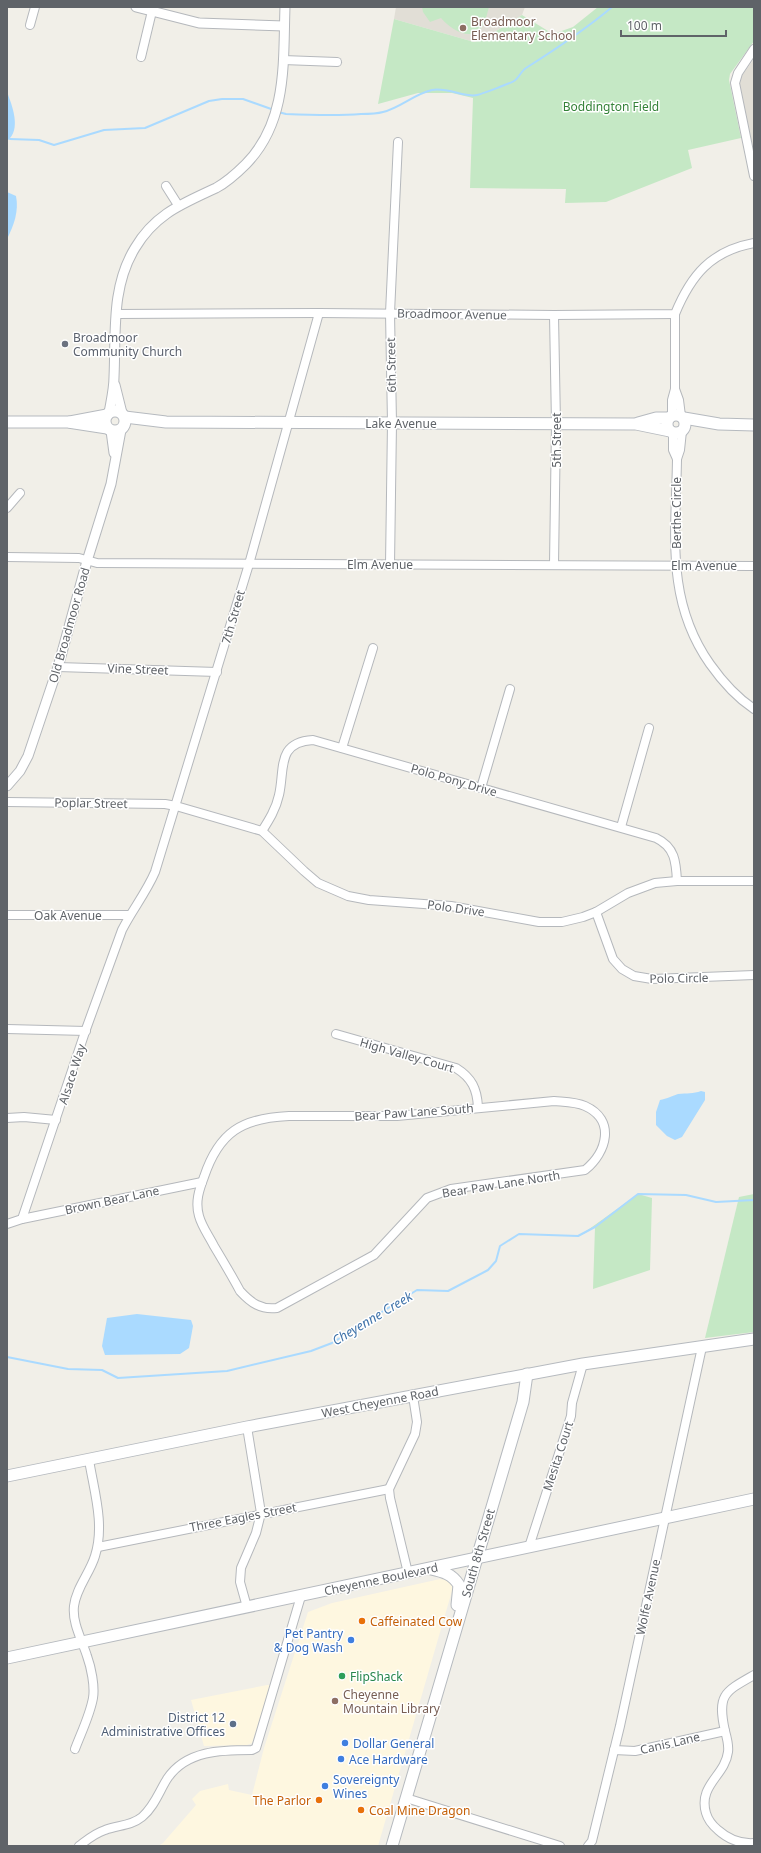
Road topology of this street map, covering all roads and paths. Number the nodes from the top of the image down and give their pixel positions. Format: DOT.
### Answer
graph roads {
  1 [pos="35,7"];
  2 [pos="136,7"];
  3 [pos="285,7"];
  4 [pos="153,9"];
  5 [pos="30,25"];
  6 [pos="284,26"];
  7 [pos="754,49"];
  8 [pos="141,57"];
  9 [pos="283,60"];
  10 [pos="337,62"];
  11 [pos="398,142"];
  12 [pos="754,176"];
  13 [pos="166,186"];
  14 [pos="178,206"];
  15 [pos="754,243"];
  16 [pos="319,313"];
  17 [pos="116,314"];
  18 [pos="390,314"];
  19 [pos="675,314"];
  20 [pos="554,315"];
  21 [pos="114,380"];
  22 [pos="108,414"];
  23 [pos="7,422"];
  24 [pos="68,422"];
  25 [pos="289,423"];
  26 [pos="392,423"];
  27 [pos="118,424"];
  28 [pos="556,424"];
  29 [pos="677,424"];
  30 [pos="754,424"];
  31 [pos="20,493"];
  32 [pos="7,508"];
  33 [pos="7,557"];
  34 [pos="87,561"];
  35 [pos="249,564"];
  36 [pos="390,565"];
  37 [pos="554,565"];
  38 [pos="676,565"];
  39 [pos="754,566"];
  40 [pos="373,648"];
  41 [pos="58,666"];
  42 [pos="217,672"];
  43 [pos="510,689"];
  44 [pos="754,709"];
  45 [pos="649,728"];
  46 [pos="342,748"];
  47 [pos="7,786"];
  48 [pos="481,788"];
  49 [pos="7,802"];
  50 [pos="176,806"];
  51 [pos="621,827"];
  52 [pos="262,831"];
  53 [pos="754,880"];
  54 [pos="677,881"];
  55 [pos="596,912"];
  56 [pos="7,915"];
  57 [pos="129,915"];
  58 [pos="754,975"];
  59 [pos="7,1029"];
  60 [pos="86,1031"];
  61 [pos="336,1034"];
  62 [pos="478,1107"];
  63 [pos="7,1118"];
  64 [pos="56,1120"];
  65 [pos="602,1123"];
  66 [pos="202,1182"];
  67 [pos="22,1219"];
  68 [pos="7,1224"];
  69 [pos="754,1339"];
  70 [pos="702,1347"];
  71 [pos="583,1364"];
  72 [pos="527,1374"];
  73 [pos="413,1396"];
  74 [pos="247,1427"];
  75 [pos="89,1460"];
  76 [pos="7,1476"];
  77 [pos="389,1489"];
  78 [pos="754,1499"];
  79 [pos="261,1513"];
  80 [pos="665,1517"];
  81 [pos="98,1547"];
  82 [pos="529,1547"];
  83 [pos="477,1558"];
  84 [pos="429,1568"];
  85 [pos="408,1573"];
  86 [pos="301,1596"];
  87 [pos="247,1607"];
  88 [pos="456,1628"];
  89 [pos="81,1642"];
  90 [pos="7,1658"];
  91 [pos="754,1675"];
  92 [pos="725,1731"];
  93 [pos="75,1749"];
  94 [pos="614,1750"];
  95 [pos="406,1798"];
  96 [pos="754,1843"];
  97 [pos="79,1846"];
  98 [pos="392,1846"];
  99 [pos="560,1846"];
  100 [pos="588,1846"];
  1 -- 5 [label="street"];
  2 -- 4 [label="street"];
  3 -- 6 [label="street, Old Broadmoor Road"];
  4 -- 6 [label="street"];
  4 -- 8 [label="street"];
  6 -- 9 [label="street, Old Broadmoor Road"];
  7 -- 12 [label="street"];
  9 -- 10 [label="street"];
  9 -- 14 [label="street, Old Broadmoor Road"];
  11 -- 18 [label="street, 6th Street"];
  13 -- 14 [label="street"];
  14 -- 17 [label="street, Old Broadmoor Road"];
  15 -- 19 [label="street"];
  16 -- 17 [label="street, Broadmoor Avenue"];
  16 -- 18 [label="street, Broadmoor Avenue"];
  16 -- 25 [label="street, 7th Street"];
  17 -- 21 [label="street, Old Broadmoor Road"];
  18 -- 20 [label="street, Broadmoor Avenue"];
  18 -- 26 [label="street, 6th Street"];
  19 -- 20 [label="street, Broadmoor Avenue"];
  19 -- 29 [label="street, Berthe Circle"];
  20 -- 28 [label="street, 5th Street"];
  21 -- 22 [label="street, Old Broadmoor Road"];
  21 -- 27 [label="street, Old Broadmoor Road"];
  22 -- 24 [label="main road, Lake Avenue"];
  22 -- 27 [label="main road, Lake Avenue"];
  23 -- 24 [label="main road, Lake Avenue"];
  24 -- 27 [label="main road, Lake Avenue"];
  25 -- 26 [label="main road, Lake Avenue"];
  25 -- 27 [label="main road, Lake Avenue"];
  25 -- 35 [label="street, 7th Street"];
  26 -- 28 [label="main road, Lake Avenue"];
  26 -- 36 [label="street, 6th Street"];
  27 -- 34 [label="street, Old Broadmoor Road"];
  28 -- 29 [label="main road, Lake Avenue"];
  28 -- 37 [label="street, 5th Street"];
  29 -- 30 [label="main road, Lake Avenue"];
  29 -- 38 [label="street, Berthe Circle"];
  31 -- 32 [label="street"];
  33 -- 34 [label="street, Elm Avenue"];
  34 -- 35 [label="street, Elm Avenue"];
  34 -- 41 [label="street, Old Broadmoor Road"];
  35 -- 36 [label="street, Elm Avenue"];
  35 -- 42 [label="street, 7th Street"];
  36 -- 37 [label="street, Elm Avenue"];
  37 -- 38 [label="street, Elm Avenue"];
  38 -- 39 [label="street, Elm Avenue"];
  38 -- 44 [label="street, Berthe Circle"];
  40 -- 46 [label="street"];
  41 -- 42 [label="street, Vine Street"];
  41 -- 47 [label="street, Old Broadmoor Road"];
  42 -- 50 [label="street, 7th Street"];
  43 -- 48 [label="street"];
  45 -- 51 [label="street"];
  46 -- 48 [label="street, Polo Pony Drive"];
  46 -- 52 [label="street, Polo Pony Drive"];
  48 -- 51 [label="street, Polo Pony Drive"];
  49 -- 50 [label="street, Poplar Street"];
  50 -- 52 [label="street, Polo Drive"];
  50 -- 57 [label="street, 7th Street"];
  51 -- 54 [label="street, Polo Pony Drive"];
  52 -- 55 [label="street, Polo Drive"];
  53 -- 54 [label="street, Polo Drive"];
  54 -- 55 [label="street, Polo Drive"];
  55 -- 58 [label="street, Polo Circle"];
  56 -- 57 [label="street, Oak Avenue"];
  57 -- 60 [label="street, Alsace Way"];
  59 -- 60 [label="street"];
  60 -- 64 [label="street, Alsace Way"];
  61 -- 62 [label="street, High Valley Court"];
  62 -- 65 [label="street, Bear Paw Lane South"];
  62 -- 66 [label="street, Bear Paw Lane South"];
  63 -- 64 [label="street"];
  64 -- 67 [label="street, Alsace Way"];
  65 -- 66 [label="street, Bear Paw Lane North"];
  66 -- 67 [label="street, Brown Bear Lane"];
  67 -- 68 [label="street"];
  69 -- 70 [label="main road, West Cheyenne Road"];
  70 -- 71 [label="main road, West Cheyenne Road"];
  70 -- 80 [label="street, Wolfe Avenue"];
  71 -- 72 [label="main road, West Cheyenne Road"];
  71 -- 82 [label="street, Mesita Court"];
  72 -- 73 [label="main road, West Cheyenne Road"];
  72 -- 83 [label="main road, South 8th Street"];
  73 -- 74 [label="main road, West Cheyenne Road"];
  73 -- 77 [label="street"];
  74 -- 75 [label="main road, West Cheyenne Road"];
  74 -- 79 [label="street"];
  75 -- 76 [label="main road, West Cheyenne Road"];
  75 -- 81 [label="street"];
  77 -- 79 [label="street, Three Eagles Street"];
  77 -- 85 [label="street"];
  78 -- 80 [label="main road, Cheyenne Boulevard"];
  79 -- 81 [label="street, Three Eagles Street"];
  79 -- 87 [label="street"];
  80 -- 82 [label="main road, Cheyenne Boulevard"];
  80 -- 94 [label="street, Wolfe Avenue"];
  81 -- 89 [label="street"];
  82 -- 83 [label="main road, Cheyenne Boulevard"];
  83 -- 84 [label="main road, Cheyenne Boulevard"];
  83 -- 88 [label="main road, South 8th Street"];
  84 -- 85 [label="main road, Cheyenne Boulevard"];
  84 -- 88 [label="main road"];
  85 -- 86 [label="main road, Cheyenne Boulevard"];
  86 -- 87 [label="main road, Cheyenne Boulevard"];
  86 -- 97 [label="street"];
  87 -- 89 [label="main road, Cheyenne Boulevard"];
  88 -- 95 [label="main road, South 8th Street"];
  89 -- 90 [label="main road, Cheyenne Boulevard"];
  89 -- 93 [label="street"];
  91 -- 92 [label="street"];
  92 -- 94 [label="street, Canis Lane"];
  92 -- 96 [label="street"];
  94 -- 100 [label="street, Wolfe Avenue"];
  95 -- 98 [label="main road, South 8th Street"];
  95 -- 99 [label="street"];
}
